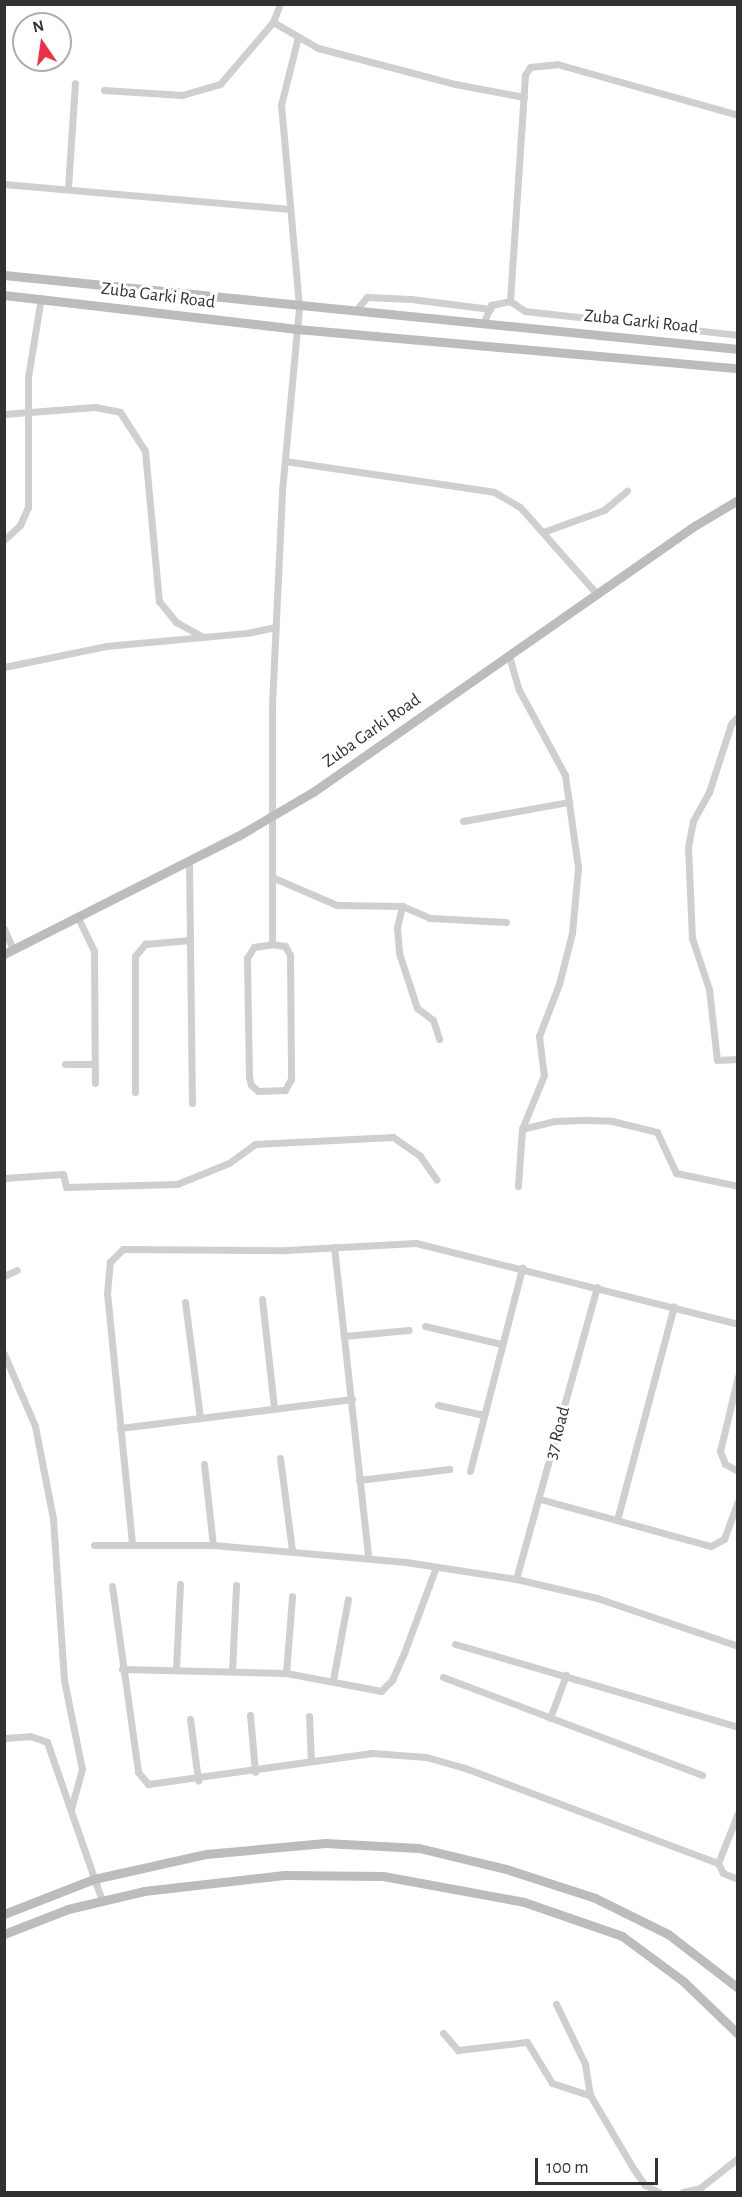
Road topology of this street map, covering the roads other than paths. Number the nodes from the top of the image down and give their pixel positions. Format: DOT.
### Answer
graph roads {
  1 [pos="280,4"];
  2 [pos="273,22"];
  3 [pos="298,37"];
  4 [pos="75,83"];
  5 [pos="104,90"];
  6 [pos="524,97"];
  7 [pos="738,115"];
  8 [pos="4,184"];
  9 [pos="68,188"];
  10 [pos="290,209"];
  11 [pos="4,275"];
  12 [pos="4,295"];
  13 [pos="41,298"];
  14 [pos="510,301"];
  15 [pos="299,306"];
  16 [pos="489,309"];
  17 [pos="354,311"];
  18 [pos="484,322"];
  19 [pos="297,329"];
  20 [pos="738,335"];
  21 [pos="738,349"];
  22 [pos="738,368"];
  23 [pos="28,410"];
  24 [pos="4,414"];
  25 [pos="285,461"];
  26 [pos="627,491"];
  27 [pos="738,500"];
  28 [pos="543,532"];
  29 [pos="4,540"];
  30 [pos="597,594"];
  31 [pos="275,627"];
  32 [pos="203,637"];
  33 [pos="509,656"];
  34 [pos="4,667"];
  35 [pos="738,716"];
  36 [pos="569,802"];
  37 [pos="274,815"];
  38 [pos="463,821"];
  39 [pos="189,861"];
  40 [pos="274,878"];
  41 [pos="402,906"];
  42 [pos="78,918"];
  43 [pos="506,922"];
  44 [pos="4,929"];
  45 [pos="190,940"];
  46 [pos="272,944"];
  47 [pos="9,951"];
  48 [pos="439,1039"];
  49 [pos="738,1059"];
  50 [pos="65,1064"];
  51 [pos="94,1064"];
  52 [pos="95,1083"];
  53 [pos="135,1092"];
  54 [pos="192,1103"];
  55 [pos="522,1129"];
  56 [pos="4,1178"];
  57 [pos="436,1180"];
  58 [pos="518,1186"];
  59 [pos="738,1186"];
  60 [pos="334,1246"];
  61 [pos="522,1268"];
  62 [pos="17,1270"];
  63 [pos="4,1276"];
  64 [pos="597,1287"];
  65 [pos="262,1299"];
  66 [pos="185,1302"];
  67 [pos="674,1306"];
  68 [pos="738,1324"];
  69 [pos="425,1326"];
  70 [pos="409,1330"];
  71 [pos="344,1336"];
  72 [pos="502,1344"];
  73 [pos="4,1354"];
  74 [pos="738,1376"];
  75 [pos="352,1399"];
  76 [pos="438,1405"];
  77 [pos="274,1408"];
  78 [pos="484,1415"];
  79 [pos="200,1417"];
  80 [pos="120,1428"];
  81 [pos="280,1458"];
  82 [pos="204,1464"];
  83 [pos="449,1468"];
  84 [pos="470,1471"];
  85 [pos="738,1471"];
  86 [pos="359,1480"];
  87 [pos="540,1499"];
  88 [pos="738,1501"];
  89 [pos="617,1520"];
  90 [pos="132,1543"];
  91 [pos="94,1545"];
  92 [pos="213,1545"];
  93 [pos="292,1550"];
  94 [pos="368,1556"];
  95 [pos="436,1567"];
  96 [pos="516,1579"];
  97 [pos="180,1584"];
  98 [pos="236,1585"];
  99 [pos="112,1586"];
  100 [pos="292,1596"];
  101 [pos="348,1599"];
  102 [pos="455,1644"];
  103 [pos="738,1646"];
  104 [pos="122,1669"];
  105 [pos="177,1670"];
  106 [pos="232,1671"];
  107 [pos="286,1673"];
  108 [pos="566,1675"];
  109 [pos="442,1677"];
  110 [pos="333,1680"];
  111 [pos="250,1715"];
  112 [pos="309,1716"];
  113 [pos="550,1718"];
  114 [pos="190,1719"];
  115 [pos="738,1727"];
  116 [pos="4,1738"];
  117 [pos="311,1761"];
  118 [pos="255,1772"];
  119 [pos="702,1775"];
  120 [pos="198,1780"];
  121 [pos="71,1809"];
  122 [pos="738,1813"];
  123 [pos="718,1863"];
  124 [pos="94,1879"];
  125 [pos="738,1879"];
  126 [pos="102,1901"];
  127 [pos="4,1914"];
  128 [pos="4,1934"];
  129 [pos="738,1988"];
  130 [pos="556,2004"];
  131 [pos="442,2032"];
  132 [pos="738,2034"];
  133 [pos="590,2095"];
  134 [pos="738,2158"];
  135 [pos="659,2193"];
  136 [pos="683,2193"];
  1 -- 2 [label="street"];
  2 -- 3 [label="street"];
  2 -- 5 [label="street"];
  3 -- 6 [label="street"];
  3 -- 10 [label="street"];
  4 -- 9 [label="street"];
  6 -- 7 [label="street"];
  6 -- 14 [label="street"];
  8 -- 9 [label="street"];
  9 -- 10 [label="street"];
  10 -- 15 [label="street"];
  11 -- 15 [label="main road, Zuba Garki Road"];
  12 -- 13 [label="main road, Zuba Garki Road"];
  13 -- 19 [label="main road, Zuba Garki Road"];
  13 -- 23 [label="street"];
  14 -- 16 [label="street"];
  14 -- 20 [label="street"];
  15 -- 17 [label="main road, Zuba Garki Road"];
  15 -- 19 [label="street"];
  16 -- 17 [label="street"];
  16 -- 18 [label="street"];
  17 -- 18 [label="main road, Zuba Garki Road"];
  18 -- 21 [label="main road, Zuba Garki Road"];
  19 -- 22 [label="main road, Zuba Garki Road"];
  19 -- 25 [label="street"];
  23 -- 24 [label="street"];
  23 -- 29 [label="street"];
  23 -- 32 [label="street"];
  25 -- 28 [label="street"];
  25 -- 31 [label="street"];
  26 -- 28 [label="street"];
  27 -- 30 [label="main road, Zuba Garki Road"];
  28 -- 30 [label="street"];
  30 -- 33 [label="main road, Zuba Garki Road"];
  31 -- 32 [label="street"];
  31 -- 37 [label="street"];
  32 -- 34 [label="street"];
  33 -- 36 [label="street"];
  33 -- 37 [label="main road, Zuba Garki Road"];
  35 -- 49 [label="street"];
  36 -- 38 [label="street"];
  36 -- 55 [label="street"];
  37 -- 39 [label="main road, Zuba Garki Road"];
  37 -- 40 [label="street"];
  39 -- 42 [label="main road, Zuba Garki Road"];
  39 -- 45 [label="street"];
  40 -- 41 [label="street"];
  40 -- 46 [label="street"];
  41 -- 43 [label="street"];
  41 -- 48 [label="street"];
  42 -- 47 [label="main road, Zuba Garki Road"];
  42 -- 51 [label="street"];
  44 -- 47 [label="street"];
  45 -- 53 [label="street"];
  45 -- 54 [label="street"];
  46 -- 46 [label="street"];
  50 -- 51 [label="street"];
  51 -- 52 [label="street"];
  55 -- 58 [label="street"];
  55 -- 59 [label="street"];
  56 -- 57 [label="street"];
  60 -- 61 [label="street"];
  60 -- 71 [label="street"];
  60 -- 80 [label="street"];
  61 -- 64 [label="street"];
  61 -- 72 [label="street"];
  62 -- 63 [label="street"];
  64 -- 67 [label="street"];
  64 -- 87 [label="street, 37 Road"];
  65 -- 77 [label="street"];
  66 -- 79 [label="street"];
  67 -- 68 [label="street"];
  67 -- 89 [label="street"];
  69 -- 72 [label="street"];
  70 -- 71 [label="street"];
  71 -- 75 [label="street"];
  72 -- 78 [label="street"];
  73 -- 121 [label="street"];
  74 -- 85 [label="street"];
  75 -- 77 [label="street"];
  75 -- 86 [label="street"];
  76 -- 78 [label="street"];
  77 -- 79 [label="street"];
  78 -- 84 [label="street"];
  79 -- 80 [label="street"];
  80 -- 90 [label="street"];
  81 -- 93 [label="street"];
  82 -- 92 [label="street"];
  83 -- 86 [label="street"];
  86 -- 94 [label="street"];
  87 -- 89 [label="street"];
  87 -- 96 [label="street, 37 Road"];
  88 -- 89 [label="street"];
  90 -- 91 [label="street"];
  90 -- 92 [label="street"];
  92 -- 93 [label="street"];
  93 -- 94 [label="street"];
  94 -- 95 [label="street"];
  95 -- 96 [label="street"];
  95 -- 110 [label="street"];
  96 -- 103 [label="street"];
  97 -- 105 [label="street"];
  98 -- 106 [label="street"];
  99 -- 104 [label="street"];
  100 -- 107 [label="street"];
  101 -- 110 [label="street"];
  102 -- 108 [label="street"];
  104 -- 105 [label="street"];
  104 -- 120 [label="street"];
  105 -- 106 [label="street"];
  106 -- 107 [label="street"];
  107 -- 110 [label="street"];
  108 -- 113 [label="street"];
  108 -- 115 [label="street"];
  109 -- 113 [label="street"];
  111 -- 118 [label="street"];
  112 -- 117 [label="street"];
  113 -- 119 [label="street"];
  114 -- 120 [label="street"];
  116 -- 121 [label="street"];
  117 -- 118 [label="street"];
  117 -- 123 [label="street"];
  118 -- 120 [label="street"];
  121 -- 124 [label="street"];
  122 -- 123 [label="street"];
  123 -- 125 [label="street"];
  124 -- 126 [label="street"];
  124 -- 127 [label="main road"];
  124 -- 129 [label="main road"];
  126 -- 128 [label="main road"];
  126 -- 132 [label="main road"];
  130 -- 133 [label="street"];
  131 -- 133 [label="street"];
  133 -- 135 [label="street"];
  134 -- 136 [label="street"];
}
